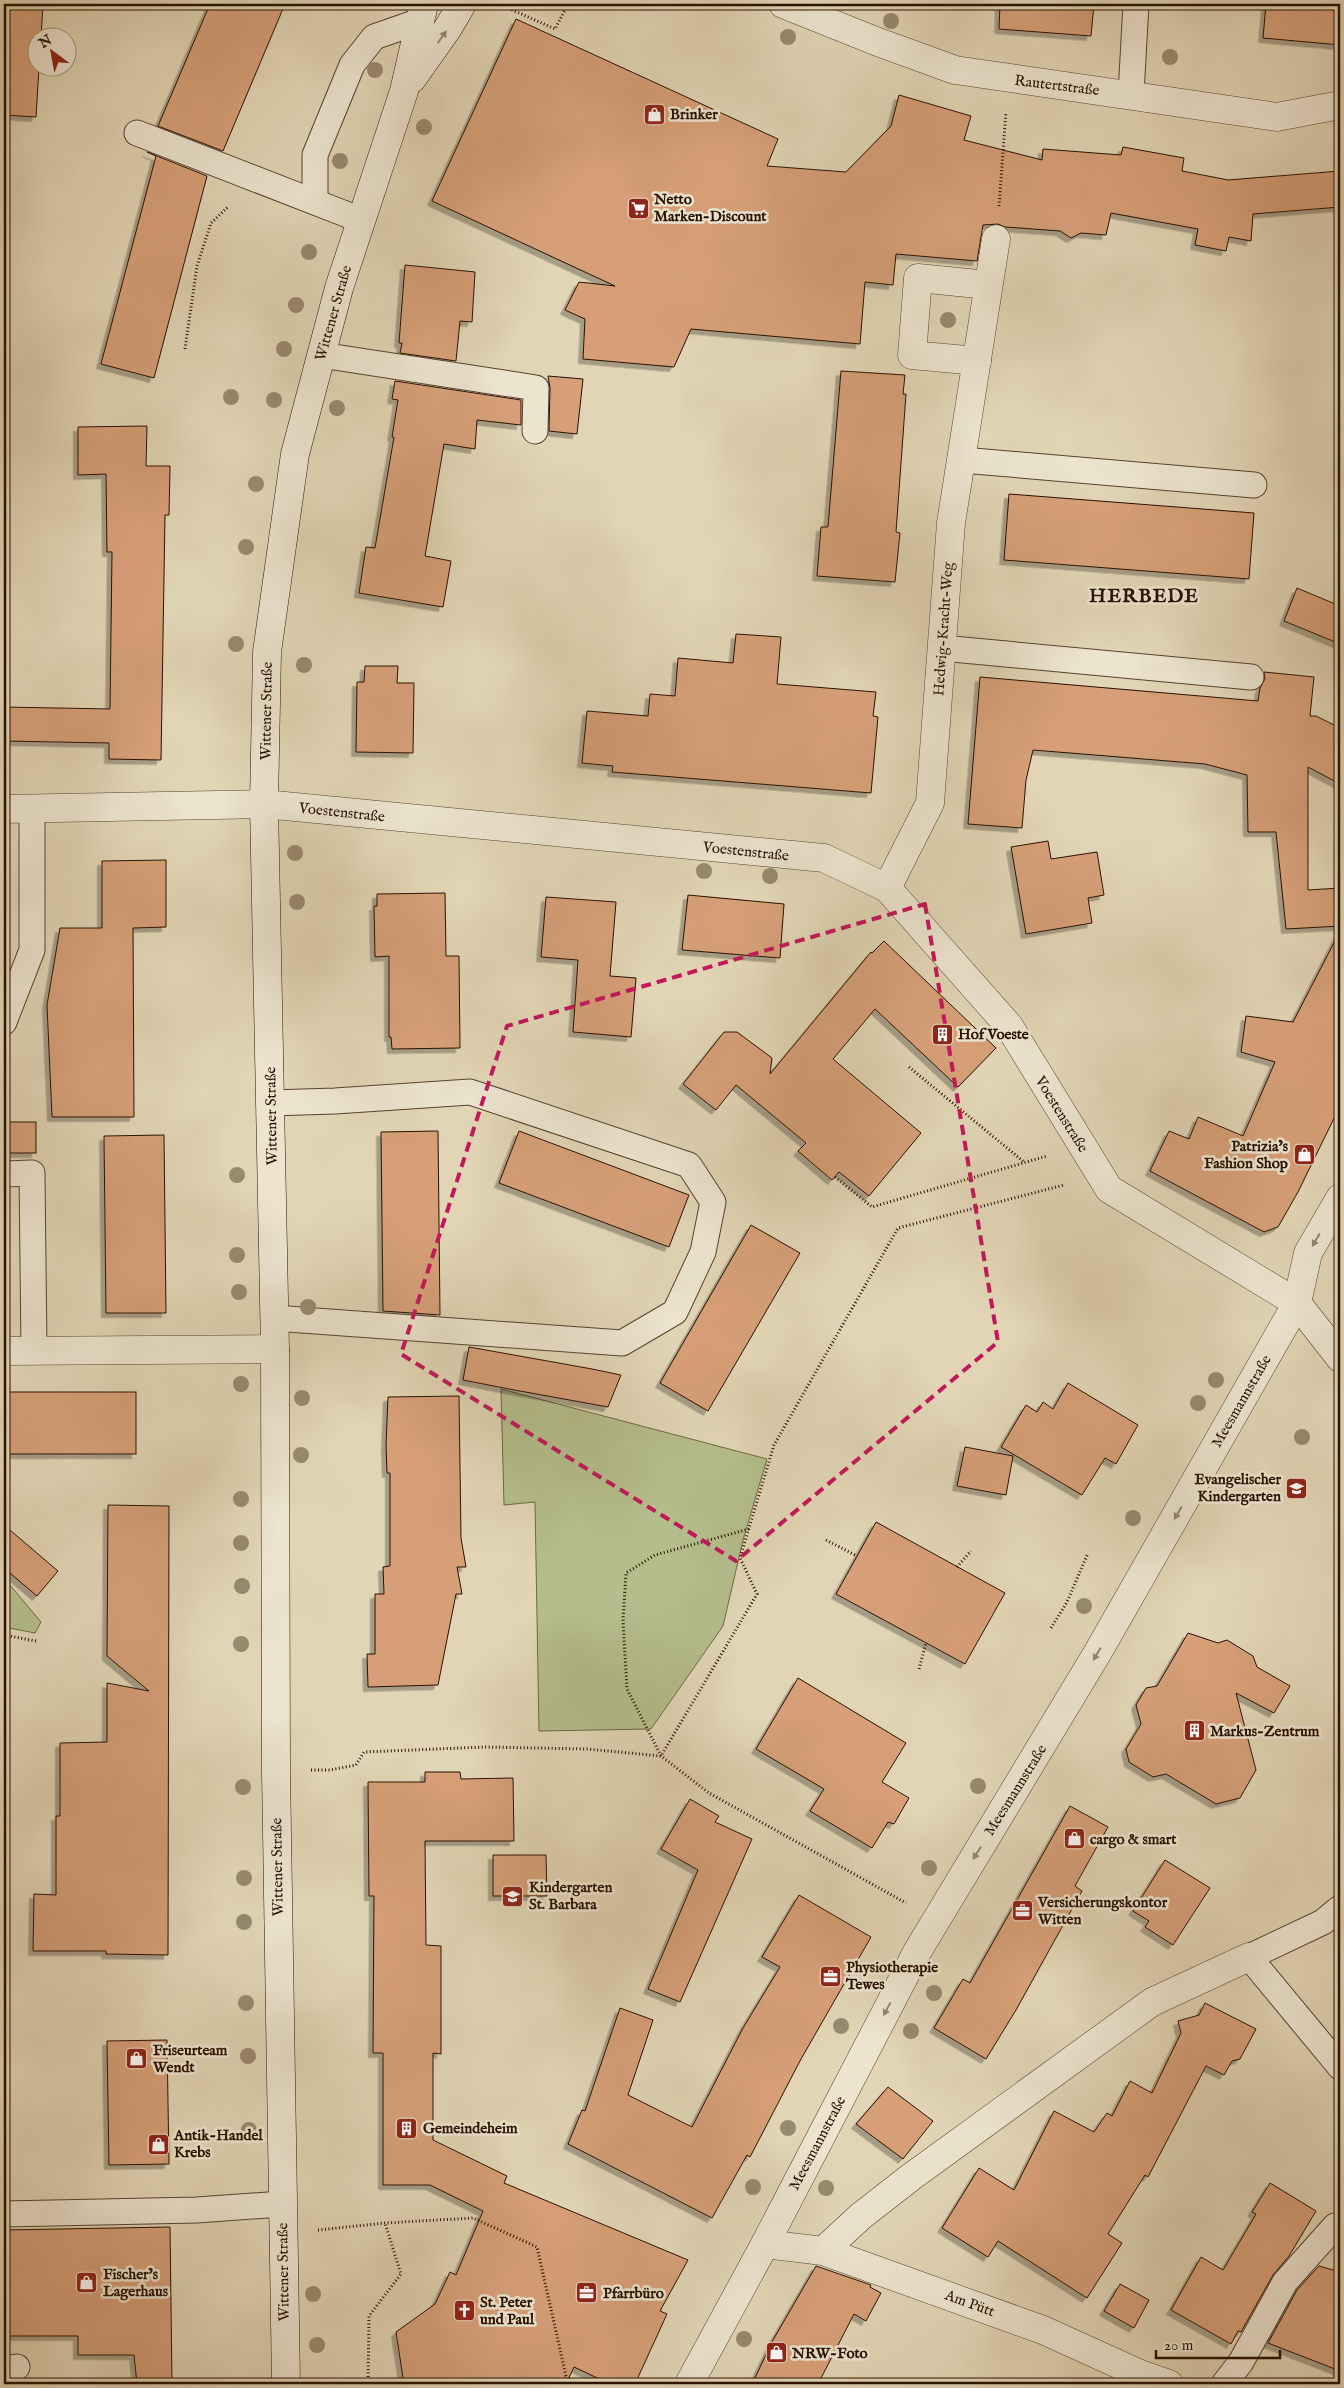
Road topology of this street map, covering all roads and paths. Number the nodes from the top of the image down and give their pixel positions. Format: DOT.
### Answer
graph roads {
  1 [pos="462,4"];
  2 [pos="499,4"];
  3 [pos="568,4"];
  4 [pos="783,4"];
  5 [pos="1136,4"];
  6 [pos="422,13"];
  7 [pos="1008,79"];
  8 [pos="404,91"];
  9 [pos="1131,94"];
  10 [pos="1340,105"];
  11 [pos="137,134"];
  12 [pos="315,202"];
  13 [pos="231,205"];
  14 [pos="361,220"];
  15 [pos="996,239"];
  16 [pos="988,285"];
  17 [pos="185,349"];
  18 [pos="321,355"];
  19 [pos="977,361"];
  20 [pos="535,431"];
  21 [pos="962,460"];
  22 [pos="1254,485"];
  23 [pos="942,648"];
  24 [pos="1251,677"];
  25 [pos="264,804"];
  26 [pos="32,808"];
  27 [pos="4,809"];
  28 [pos="887,888"];
  29 [pos="4,1022"];
  30 [pos="909,1067"];
  31 [pos="270,1103"];
  32 [pos="1082,1146"];
  33 [pos="1024,1162"];
  34 [pos="4,1174"];
  35 [pos="836,1177"];
  36 [pos="1109,1189"];
  37 [pos="1340,1198"];
  38 [pos="1297,1303"];
  39 [pos="274,1318"];
  40 [pos="275,1349"];
  41 [pos="4,1351"];
  42 [pos="34,1351"];
  43 [pos="1340,1358"];
  44 [pos="749,1529"];
  45 [pos="826,1540"];
  46 [pos="971,1551"];
  47 [pos="1088,1553"];
  48 [pos="857,1556"];
  49 [pos="957,1566"];
  50 [pos="1051,1628"];
  51 [pos="4,1635"];
  52 [pos="36,1641"];
  53 [pos="926,1643"];
  54 [pos="919,1669"];
  55 [pos="662,1756"];
  56 [pos="276,1771"];
  57 [pos="1340,1908"];
  58 [pos="935,1920"];
  59 [pos="1249,1957"];
  60 [pos="1340,2067"];
  61 [pos="282,2204"];
  62 [pos="4,2214"];
  63 [pos="385,2223"];
  64 [pos="1335,2226"];
  65 [pos="283,2233"];
  66 [pos="765,2244"];
  67 [pos="823,2251"];
  68 [pos="1137,2379"];
  69 [pos="286,2384"];
  70 [pos="368,2384"];
  71 [pos="572,2384"];
  72 [pos="689,2384"];
  73 [pos="1169,2384"];
  74 [pos="1224,2384"];
  8 -- 1 [label="street, Wittener Straße, one-way"];
  2 -- 3 [label="path"];
  4 -- 7 [label="street, Rautertstraße"];
  5 -- 9 [label="lane"];
  6 -- 8 [label="street, Wittener Straße"];
  6 -- 12 [label="lane"];
  7 -- 9 [label="street, Rautertstraße"];
  7 -- 15 [label="path"];
  8 -- 14 [label="street, Wittener Straße"];
  9 -- 10 [label="street, Rautertstraße"];
  11 -- 12 [label="lane"];
  12 -- 14 [label="lane"];
  13 -- 17 [label="path"];
  14 -- 18 [label="street, Wittener Straße"];
  15 -- 16 [label="street, Hedwig-Kracht-Weg"];
  16 -- 19 [label="street, Hedwig-Kracht-Weg"];
  16 -- 19 [label="street"];
  18 -- 20 [label="lane"];
  18 -- 25 [label="street, Wittener Straße"];
  19 -- 21 [label="street, Hedwig-Kracht-Weg"];
  21 -- 22 [label="lane"];
  21 -- 23 [label="street, Hedwig-Kracht-Weg"];
  23 -- 24 [label="lane"];
  23 -- 28 [label="street, Hedwig-Kracht-Weg"];
  25 -- 26 [label="street, Voestenstraße"];
  25 -- 28 [label="street, Voestenstraße"];
  25 -- 31 [label="street, Wittener Straße"];
  26 -- 27 [label="street, Voestenstraße"];
  26 -- 29 [label="lane"];
  28 -- 32 [label="street, Voestenstraße"];
  30 -- 33 [label="path"];
  31 -- 39 [label="street, Wittener Straße"];
  31 -- 39 [label="lane"];
  32 -- 33 [label="path"];
  32 -- 36 [label="street, Voestenstraße"];
  33 -- 35 [label="path"];
  34 -- 42 [label="lane"];
  36 -- 38 [label="street, Voestenstraße"];
  36 -- 44 [label="path"];
  37 -- 38 [label="street, Meesmannstraße, one-way"];
  38 -- 43 [label="street"];
  38 -- 58 [label="street, Meesmannstraße, one-way"];
  39 -- 40 [label="street, Wittener Straße"];
  40 -- 42 [label="street"];
  40 -- 56 [label="street, Wittener Straße"];
  41 -- 42 [label="street"];
  44 -- 55 [label="path"];
  44 -- 55 [label="path"];
  45 -- 48 [label="path"];
  46 -- 49 [label="path"];
  47 -- 50 [label="path"];
  51 -- 52 [label="path"];
  53 -- 54 [label="path"];
  55 -- 56 [label="path"];
  55 -- 58 [label="path"];
  56 -- 61 [label="street, Wittener Straße"];
  57 -- 59 [label="lane"];
  58 -- 66 [label="street, Meesmannstraße, one-way"];
  59 -- 60 [label="lane"];
  59 -- 67 [label="street"];
  61 -- 62 [label="lane"];
  61 -- 65 [label="street, Wittener Straße"];
  63 -- 65 [label="path"];
  63 -- 70 [label="path"];
  63 -- 71 [label="path"];
  64 -- 74 [label="lane"];
  65 -- 69 [label="street, Wittener Straße"];
  66 -- 67 [label="street, Am Pütt"];
  66 -- 72 [label="street, Meesmannstraße"];
  67 -- 68 [label="street, Am Pütt"];
  68 -- 73 [label="street, Am Pütt"];
}
